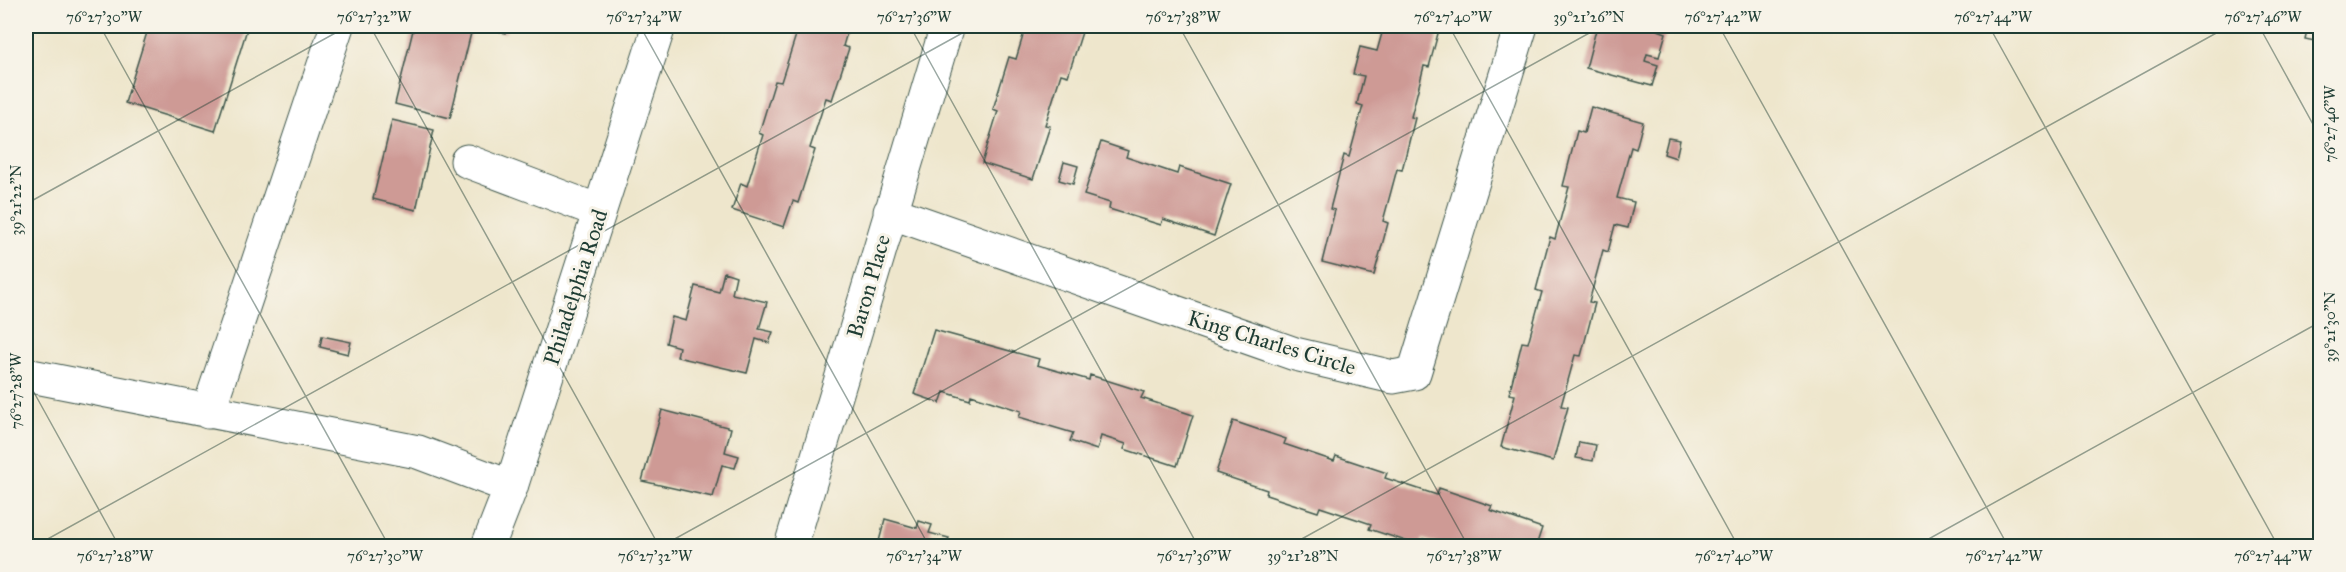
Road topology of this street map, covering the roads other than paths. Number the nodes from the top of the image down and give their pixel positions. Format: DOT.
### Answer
graph roads {
  1 [pos="337,26"];
  2 [pos="659,26"];
  3 [pos="947,26"];
  4 [pos="1521,26"];
  5 [pos="467,161"];
  6 [pos="599,211"];
  7 [pos="890,212"];
  8 [pos="26,375"];
  9 [pos="208,412"];
  10 [pos="511,487"];
  11 [pos="488,546"];
  12 [pos="791,546"];
  1 -- 9 [label="street"];
  2 -- 6 [label="street, Philadelphia Road"];
  3 -- 7 [label="street, Baron Place"];
  4 -- 7 [label="street, King Charles Circle"];
  5 -- 6 [label="street"];
  6 -- 10 [label="street, Philadelphia Road"];
  7 -- 12 [label="street, Baron Place"];
  8 -- 9 [label="street"];
  9 -- 10 [label="street"];
  10 -- 11 [label="street, Philadelphia Road"];
}
